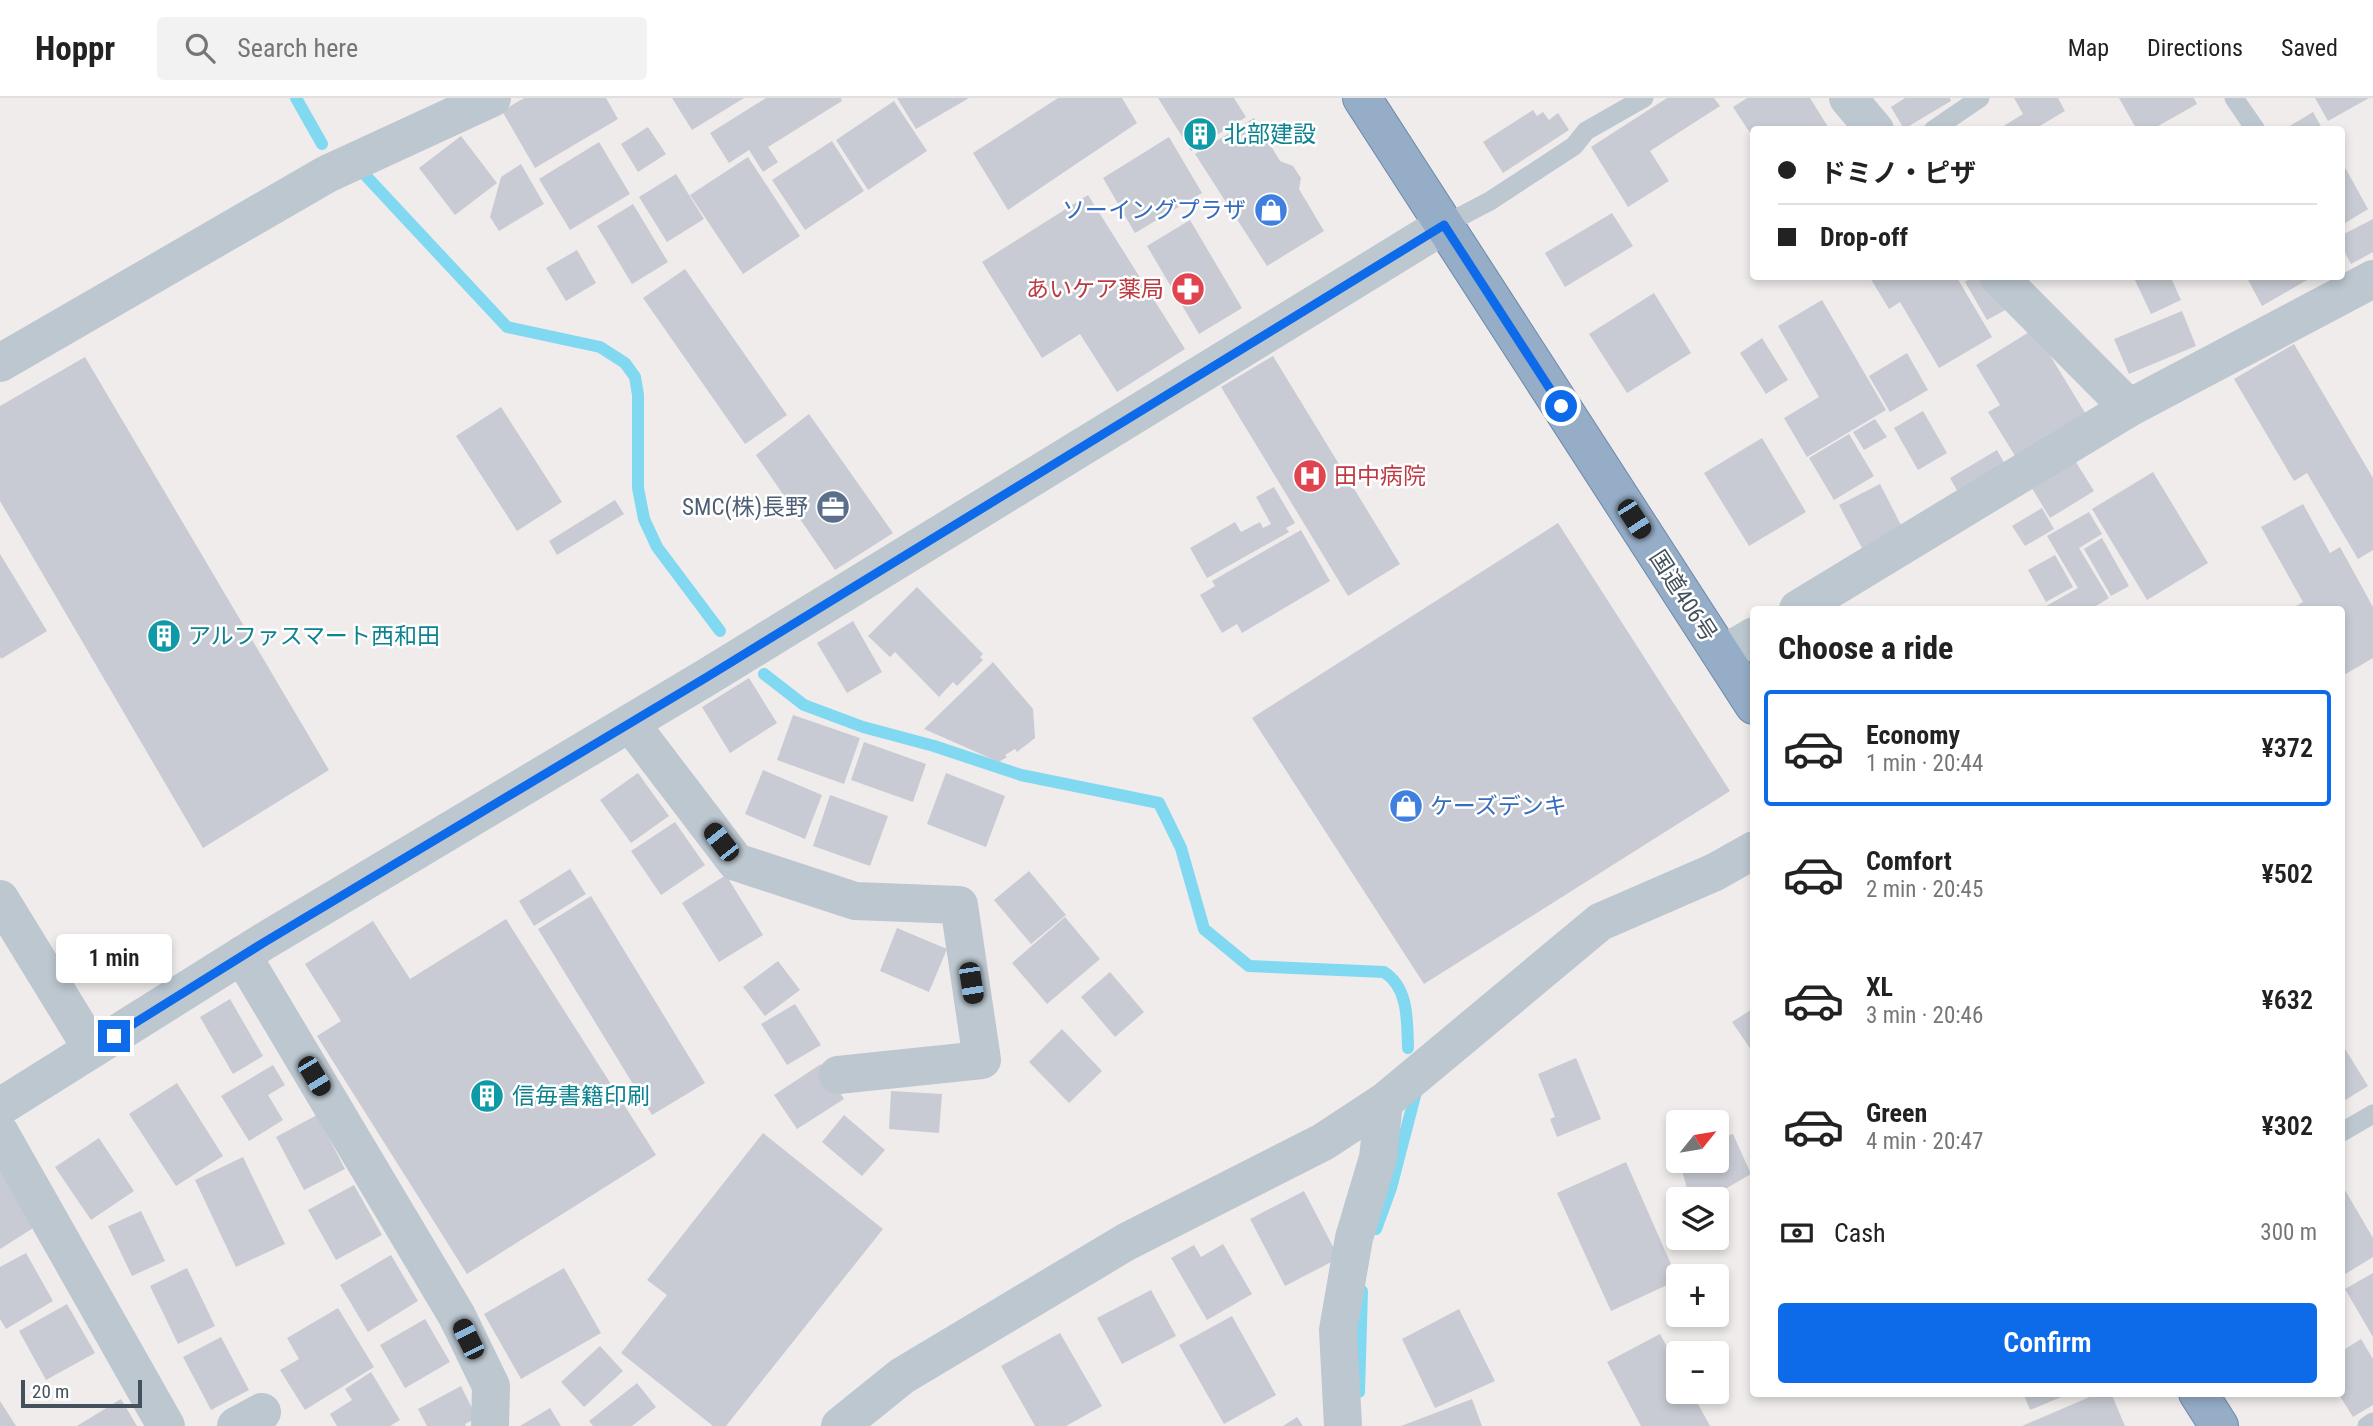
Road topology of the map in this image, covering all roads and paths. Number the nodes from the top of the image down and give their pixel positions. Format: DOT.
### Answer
graph roads {
  1 [pos="492,98"];
  2 [pos="1362,98"];
  3 [pos="1644,98"];
  4 [pos="1848,98"];
  5 [pos="1980,98"];
  6 [pos="2234,98"];
  7 [pos="1872,126"];
  8 [pos="1939,126"];
  9 [pos="2253,126"];
  10 [pos="1444,225"];
  11 [pos="2002,280"];
  12 [pos="2354,283"];
  13 [pos="0,363"];
  14 [pos="2129,408"];
  15 [pos="1803,606"];
  16 [pos="1750,638"];
  17 [pos="1722,656"];
  18 [pos="1750,699"];
  19 [pos="630,723"];
  20 [pos="1750,852"];
  21 [pos="0,899"];
  22 [pos="242,956"];
  23 [pos="92,1049"];
  24 [pos="838,1075"];
  25 [pos="1384,1102"];
  26 [pos="0,1107"];
  27 [pos="2373,1114"];
  28 [pos="2345,1130"];
  29 [pos="0,1133"];
  30 [pos="2201,1397"];
  31 [pos="2373,1422"];
  32 [pos="166,1426"];
  33 [pos="490,1426"];
  34 [pos="840,1426"];
  35 [pos="1343,1426"];
  36 [pos="2219,1426"];
  37 [pos="2367,1426"];
  1 -- 13 [label="street"];
  2 -- 10 [label="highway, 国道406号"];
  3 -- 10 [label="lane"];
  4 -- 7 [label="street"];
  5 -- 8 [label="lane"];
  6 -- 9 [label="lane"];
  10 -- 17 [label="highway, 国道406号"];
  10 -- 19 [label="street"];
  11 -- 14 [label="street"];
  12 -- 14 [label="street"];
  14 -- 15 [label="street"];
  16 -- 17 [label="street"];
  17 -- 18 [label="highway, 国道406号"];
  19 -- 22 [label="street"];
  19 -- 24 [label="street"];
  20 -- 25 [label="street"];
  21 -- 23 [label="street"];
  22 -- 23 [label="street"];
  22 -- 33 [label="street"];
  23 -- 26 [label="street"];
  25 -- 34 [label="street"];
  25 -- 35 [label="street"];
  27 -- 28 [label="lane"];
  29 -- 32 [label="street"];
  30 -- 36 [label="highway"];
  31 -- 37 [label="lane"];
}
